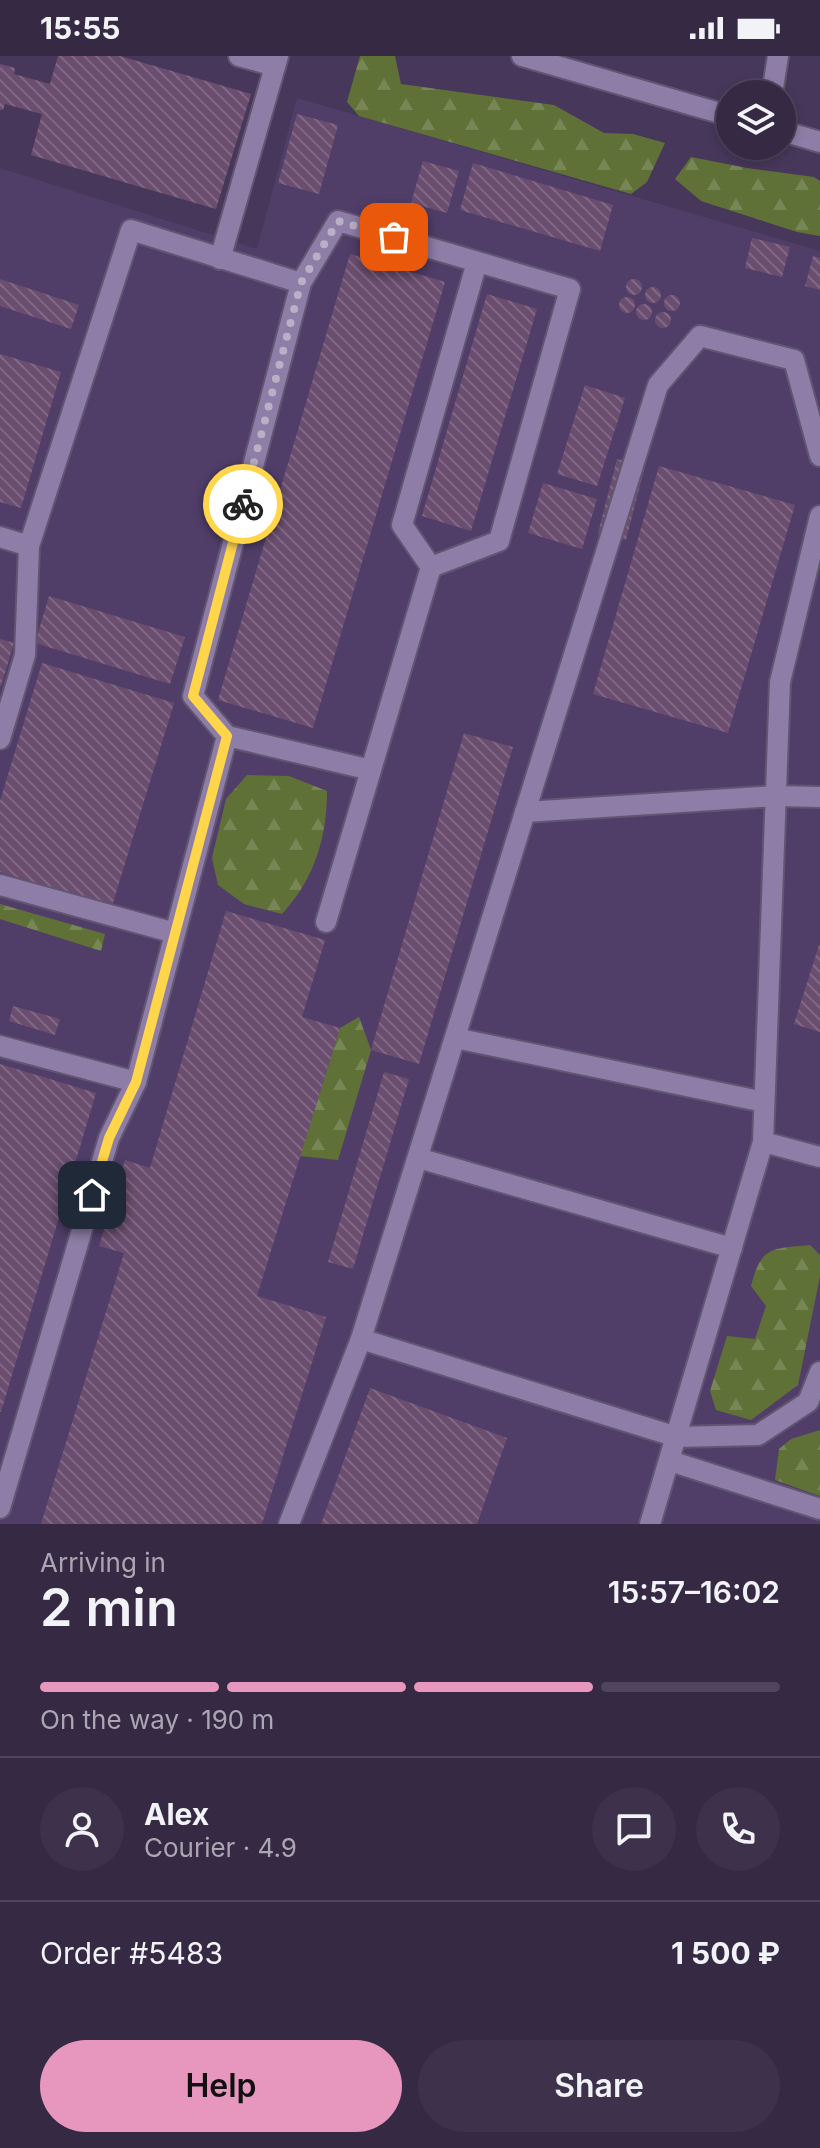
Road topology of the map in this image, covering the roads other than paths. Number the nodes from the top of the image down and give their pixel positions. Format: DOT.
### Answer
graph roads {
  1 [pos="239,56"];
  2 [pos="522,56"];
  3 [pos="778,56"];
  4 [pos="276,61"];
  5 [pos="774,80"];
  6 [pos="716,112"];
  7 [pos="796,135"];
  8 [pos="820,142"];
  9 [pos="220,259"];
  10 [pos="477,262"];
  11 [pos="301,283"];
  12 [pos="820,456"];
  13 [pos="820,516"];
  14 [pos="0,537"];
  15 [pos="29,546"];
  16 [pos="431,567"];
  17 [pos="227,736"];
  18 [pos="0,739"];
  19 [pos="371,770"];
  20 [pos="776,796"];
  21 [pos="820,797"];
  22 [pos="525,812"];
  23 [pos="0,885"];
  24 [pos="326,922"];
  25 [pos="175,933"];
  26 [pos="455,1038"];
  27 [pos="0,1046"];
  28 [pos="136,1082"];
  29 [pos="764,1102"];
  30 [pos="763,1142"];
  31 [pos="820,1157"];
  32 [pos="418,1158"];
  33 [pos="732,1248"];
  34 [pos="361,1339"];
  35 [pos="820,1372"];
  36 [pos="677,1437"];
  37 [pos="670,1461"];
  38 [pos="0,1508"];
  39 [pos="820,1509"];
  40 [pos="289,1524"];
  41 [pos="650,1524"];
  1 -- 4 [label="street"];
  2 -- 6 [label="street"];
  3 -- 5 [label="street"];
  4 -- 9 [label="street"];
  7 -- 8 [label="street"];
  9 -- 11 [label="street"];
  9 -- 15 [label="street"];
  10 -- 11 [label="street"];
  10 -- 16 [label="street"];
  10 -- 16 [label="street"];
  11 -- 17 [label="street"];
  12 -- 22 [label="street"];
  13 -- 20 [label="street"];
  14 -- 15 [label="street"];
  15 -- 18 [label="street"];
  16 -- 19 [label="street"];
  17 -- 19 [label="street"];
  17 -- 25 [label="street"];
  19 -- 24 [label="street"];
  20 -- 21 [label="street"];
  20 -- 22 [label="street"];
  20 -- 29 [label="street"];
  22 -- 26 [label="street"];
  23 -- 25 [label="street"];
  25 -- 28 [label="street"];
  26 -- 29 [label="street"];
  26 -- 32 [label="street"];
  27 -- 28 [label="street"];
  28 -- 38 [label="street"];
  29 -- 30 [label="street"];
  30 -- 31 [label="street"];
  30 -- 33 [label="street"];
  32 -- 33 [label="street"];
  32 -- 34 [label="street"];
  33 -- 36 [label="street"];
  34 -- 36 [label="street"];
  34 -- 40 [label="street"];
  35 -- 36 [label="street"];
  36 -- 37 [label="street"];
  37 -- 39 [label="street"];
  37 -- 41 [label="street"];
}
